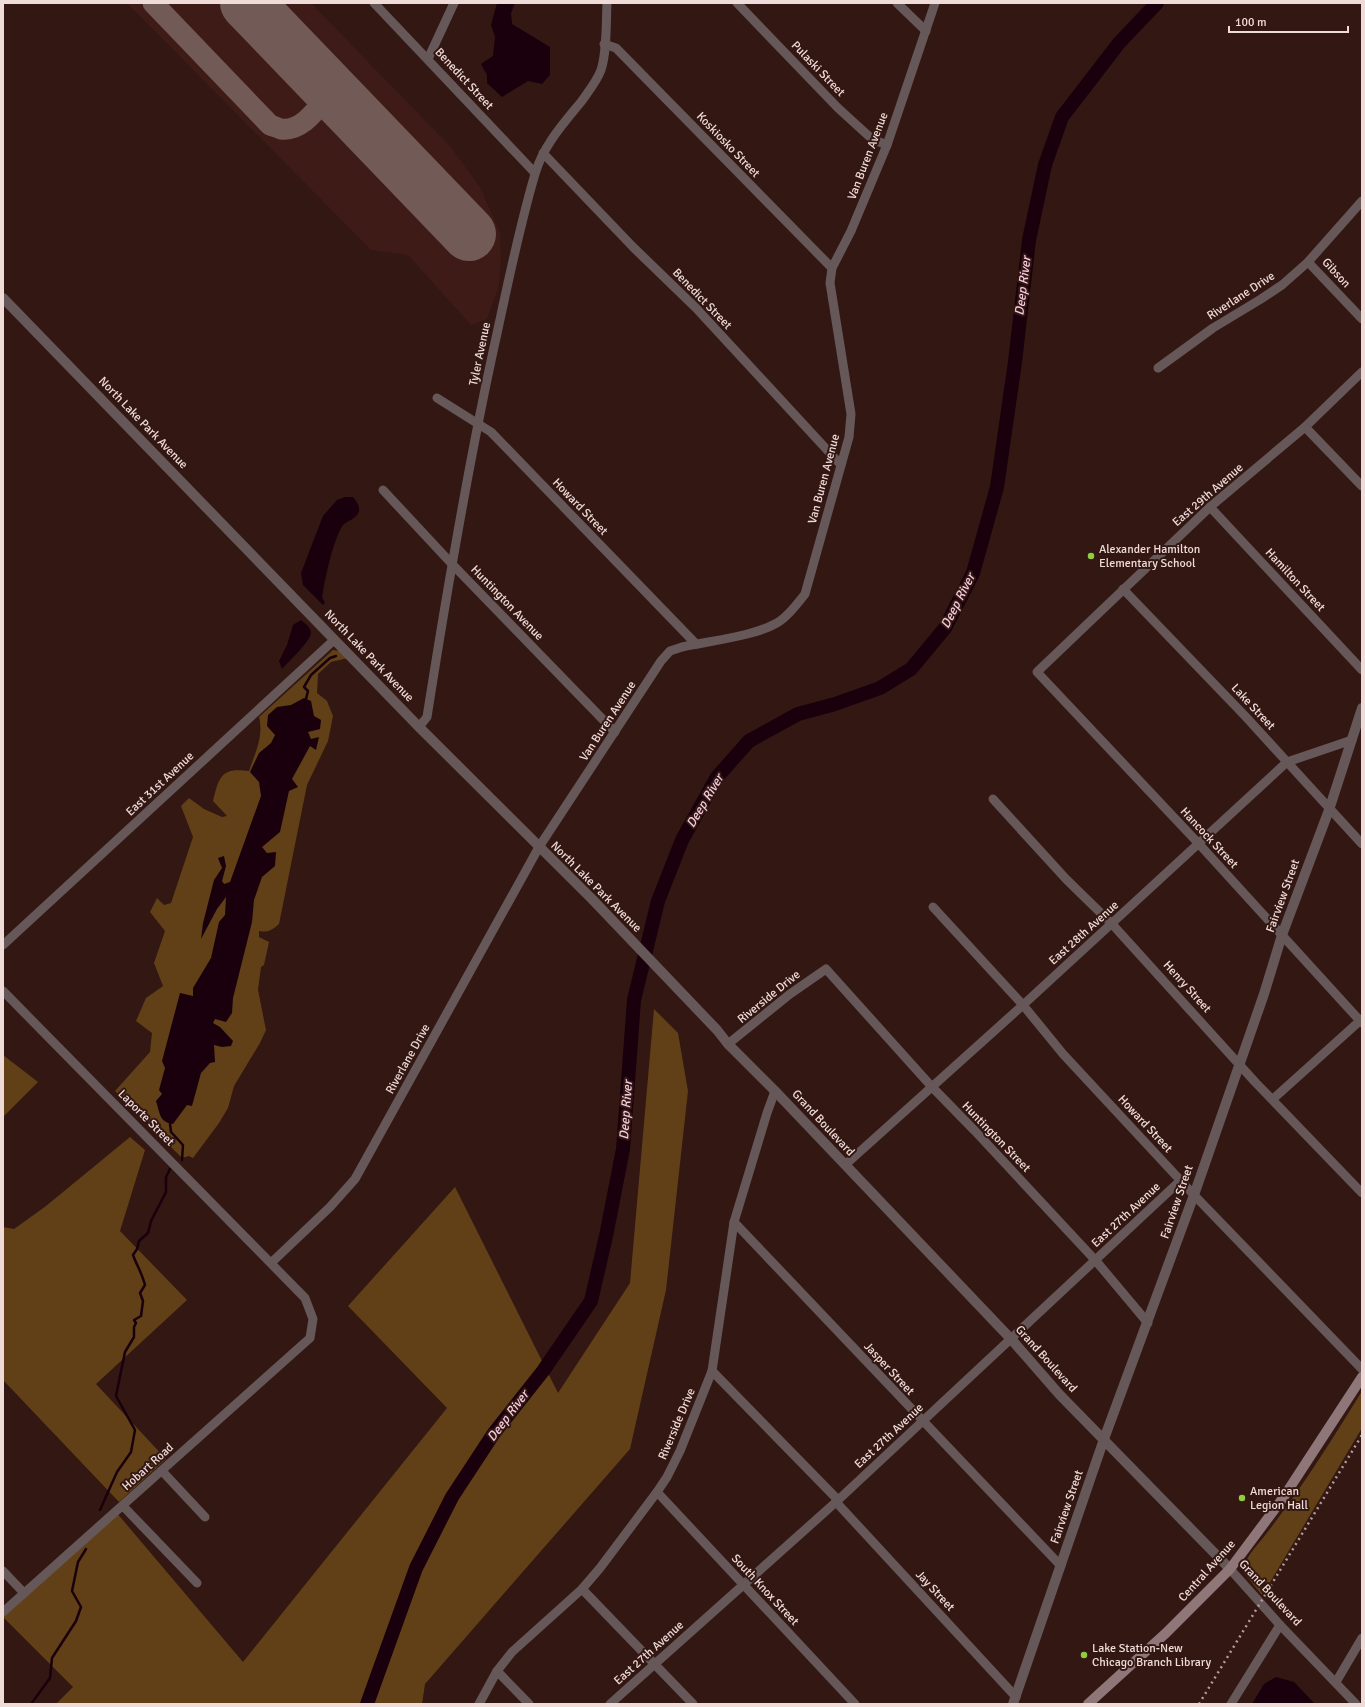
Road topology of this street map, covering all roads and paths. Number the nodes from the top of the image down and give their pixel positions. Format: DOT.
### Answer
graph roads {
  1 [pos="374,3"];
  2 [pos="454,3"];
  3 [pos="607,3"];
  4 [pos="737,3"];
  5 [pos="897,3"];
  6 [pos="935,3"];
  7 [pos="926,31"];
  8 [pos="604,44"];
  9 [pos="428,59"];
  10 [pos="887,145"];
  11 [pos="543,153"];
  12 [pos="535,173"];
  13 [pos="1362,201"];
  14 [pos="1308,262"];
  15 [pos="832,268"];
  16 [pos="3,298"];
  17 [pos="1362,319"];
  18 [pos="1158,368"];
  19 [pos="1362,372"];
  20 [pos="438,398"];
  21 [pos="477,424"];
  22 [pos="1305,427"];
  23 [pos="841,465"];
  24 [pos="1362,486"];
  25 [pos="383,490"];
  26 [pos="1210,507"];
  27 [pos="451,564"];
  28 [pos="1123,589"];
  29 [pos="334,640"];
  30 [pos="696,644"];
  31 [pos="1362,670"];
  32 [pos="1037,672"];
  33 [pos="1362,708"];
  34 [pos="419,727"];
  35 [pos="616,732"];
  36 [pos="1352,740"];
  37 [pos="1287,762"];
  38 [pos="993,798"];
  39 [pos="1329,810"];
  40 [pos="1199,844"];
  41 [pos="1362,844"];
  42 [pos="539,847"];
  43 [pos="932,908"];
  44 [pos="1112,924"];
  45 [pos="1282,935"];
  46 [pos="3,945"];
  47 [pos="826,969"];
  48 [pos="3,990"];
  49 [pos="1023,1005"];
  50 [pos="1361,1021"];
  51 [pos="717,1030"];
  52 [pos="728,1044"];
  53 [pos="1239,1063"];
  54 [pos="932,1088"];
  55 [pos="775,1091"];
  56 [pos="1273,1100"];
  57 [pos="845,1165"];
  58 [pos="1181,1180"];
  59 [pos="1362,1193"];
  60 [pos="1194,1195"];
  61 [pos="734,1222"];
  62 [pos="1096,1261"];
  63 [pos="271,1263"];
  64 [pos="1148,1323"];
  65 [pos="310,1338"];
  66 [pos="1011,1339"];
  67 [pos="1362,1369"];
  68 [pos="712,1371"];
  69 [pos="1362,1377"];
  70 [pos="922,1422"];
  71 [pos="1104,1439"];
  72 [pos="162,1471"];
  73 [pos="657,1492"];
  74 [pos="837,1501"];
  75 [pos="123,1506"];
  76 [pos="205,1517"];
  77 [pos="1061,1566"];
  78 [pos="1230,1569"];
  79 [pos="3,1571"];
  80 [pos="197,1583"];
  81 [pos="743,1585"];
  82 [pos="582,1589"];
  83 [pos="24,1593"];
  84 [pos="3,1612"];
  85 [pos="1280,1624"];
  86 [pos="1362,1638"];
  87 [pos="655,1664"];
  88 [pos="497,1671"];
  89 [pos="1336,1682"];
  90 [pos="1015,1700"];
  91 [pos="479,1704"];
  92 [pos="529,1704"];
  93 [pos="610,1704"];
  94 [pos="693,1704"];
  95 [pos="856,1704"];
  96 [pos="1088,1704"];
  97 [pos="1231,1704"];
  98 [pos="1356,1704"];
  1 -- 9 [label="street, Benedict Street"];
  2 -- 9 [label="street"];
  3 -- 8 [label="street, Tyler Avenue"];
  4 -- 10 [label="street, Pulaski Street"];
  5 -- 7 [label="street"];
  6 -- 7 [label="street, Van Buren Avenue"];
  7 -- 10 [label="street, Van Buren Avenue"];
  8 -- 11 [label="street, Tyler Avenue"];
  8 -- 15 [label="street, Koskiosko Street"];
  9 -- 12 [label="street, Benedict Street"];
  10 -- 15 [label="street, Van Buren Avenue"];
  11 -- 12 [label="street, Tyler Avenue"];
  11 -- 23 [label="street, Benedict Street"];
  12 -- 21 [label="street, Tyler Avenue"];
  13 -- 14 [label="street, Riverlane Drive"];
  14 -- 17 [label="street, Gibson"];
  14 -- 18 [label="street, Riverlane Drive"];
  15 -- 23 [label="street, Van Buren Avenue"];
  16 -- 29 [label="street, North Lake Park Avenue"];
  19 -- 22 [label="street, East 29th Avenue"];
  20 -- 21 [label="street, Howard Street"];
  21 -- 27 [label="street, Tyler Avenue"];
  21 -- 30 [label="street, Howard Street"];
  22 -- 24 [label="street"];
  22 -- 26 [label="street, East 29th Avenue"];
  23 -- 30 [label="street, Van Buren Avenue"];
  25 -- 27 [label="street, Huntington Avenue"];
  26 -- 28 [label="street, East 29th Avenue"];
  26 -- 31 [label="street, Hamilton Street"];
  27 -- 34 [label="street, Tyler Avenue"];
  27 -- 35 [label="street, Huntington Avenue"];
  28 -- 32 [label="street, East 29th Avenue"];
  28 -- 37 [label="street, Lake Street"];
  29 -- 34 [label="street, North Lake Park Avenue"];
  29 -- 46 [label="street, East 31st Avenue"];
  30 -- 35 [label="street, Van Buren Avenue"];
  32 -- 40 [label="street, Hancock Street"];
  33 -- 36 [label="street, Fairview Street"];
  34 -- 42 [label="street, North Lake Park Avenue"];
  35 -- 42 [label="street, Van Buren Avenue"];
  36 -- 37 [label="street, East 28th Avenue"];
  36 -- 39 [label="street, Fairview Street"];
  37 -- 39 [label="street, Lake Street"];
  37 -- 40 [label="street, East 28th Avenue"];
  38 -- 44 [label="street, Henry Street"];
  39 -- 41 [label="street, Lake Street"];
  39 -- 45 [label="street, Fairview Street"];
  40 -- 44 [label="street, East 28th Avenue"];
  40 -- 45 [label="street, Hancock Street"];
  42 -- 51 [label="street, North Lake Park Avenue"];
  42 -- 63 [label="street, Riverlane Drive"];
  43 -- 49 [label="street, Howard Street"];
  44 -- 49 [label="street, East 28th Avenue"];
  44 -- 53 [label="street, Henry Street"];
  45 -- 50 [label="street, Hancock Street"];
  45 -- 53 [label="street, Fairview Street"];
  47 -- 52 [label="street, Riverside Drive"];
  47 -- 54 [label="street, Huntington Street"];
  48 -- 63 [label="street, Laporte Street"];
  49 -- 54 [label="street, East 28th Avenue"];
  49 -- 58 [label="street, Howard Street"];
  50 -- 56 [label="street"];
  51 -- 52 [label="street, Grand Boulevard"];
  52 -- 55 [label="street, Grand Boulevard"];
  53 -- 56 [label="street, Henry Street"];
  53 -- 60 [label="street, Fairview Street"];
  54 -- 57 [label="street, East 28th Avenue"];
  54 -- 62 [label="street, Huntington Street"];
  55 -- 57 [label="street, Grand Boulevard"];
  55 -- 61 [label="street, Riverside Drive"];
  56 -- 59 [label="street, Henry Street"];
  57 -- 66 [label="street, Grand Boulevard"];
  58 -- 60 [label="street, Howard Street"];
  58 -- 62 [label="street, East 27th Avenue"];
  60 -- 64 [label="street, Fairview Street"];
  60 -- 67 [label="street, Howard Street"];
  61 -- 68 [label="street, Riverside Drive"];
  61 -- 70 [label="street, Jasper Street"];
  62 -- 64 [label="street, Huntington Street"];
  62 -- 66 [label="street, East 27th Avenue"];
  63 -- 65 [label="street, Laporte Street"];
  64 -- 71 [label="street, Fairview Street"];
  65 -- 72 [label="street, Hobart Road"];
  66 -- 70 [label="street, East 27th Avenue"];
  66 -- 71 [label="street, Grand Boulevard"];
  68 -- 73 [label="street, Riverside Drive"];
  68 -- 74 [label="street, Jay Street"];
  69 -- 78 [label="main road, Central Avenue"];
  70 -- 74 [label="street, East 27th Avenue"];
  70 -- 77 [label="street, Jasper Street"];
  71 -- 77 [label="street, Fairview Street"];
  71 -- 78 [label="street, Grand Boulevard"];
  72 -- 75 [label="street, Hobart Road"];
  72 -- 76 [label="street"];
  73 -- 81 [label="street, South Knox Street"];
  73 -- 82 [label="street, Riverside Drive"];
  74 -- 81 [label="street, East 27th Avenue"];
  74 -- 90 [label="street, Jay Street"];
  75 -- 80 [label="street"];
  75 -- 83 [label="street, Hobart Road"];
  77 -- 90 [label="street, Fairview Street"];
  78 -- 85 [label="street, Grand Boulevard"];
  78 -- 96 [label="main road, Central Avenue"];
  79 -- 83 [label="street"];
  81 -- 87 [label="street, East 27th Avenue"];
  81 -- 95 [label="street, South Knox Street"];
  82 -- 87 [label="street"];
  82 -- 88 [label="street, Riverside Drive"];
  83 -- 84 [label="street, Hobart Road"];
  85 -- 89 [label="street, Grand Boulevard"];
  85 -- 97 [label="street"];
  86 -- 89 [label="street"];
  87 -- 93 [label="street, East 27th Avenue"];
  87 -- 94 [label="street"];
  88 -- 91 [label="street, Riverside Drive"];
  88 -- 92 [label="street"];
  89 -- 98 [label="street, Grand Boulevard"];
}
